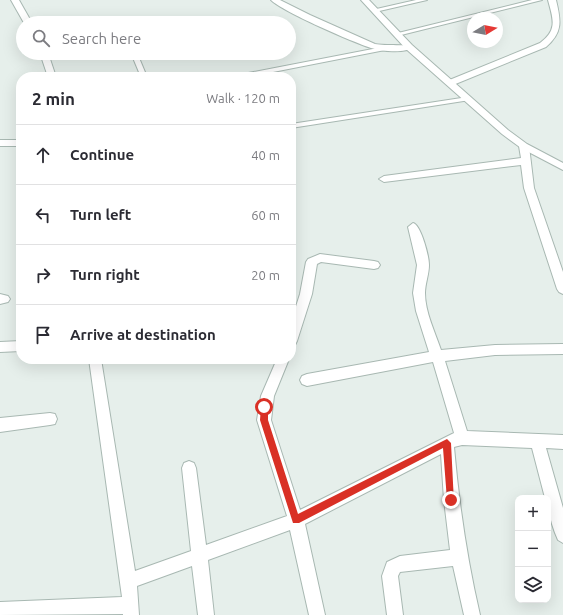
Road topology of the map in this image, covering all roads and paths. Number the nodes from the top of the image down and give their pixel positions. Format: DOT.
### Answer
graph roads {
  1 [pos="15,0"];
  2 [pos="275,0"];
  3 [pos="365,0"];
  4 [pos="424,0"];
  5 [pos="539,0"];
  6 [pos="552,0"];
  7 [pos="375,10"];
  8 [pos="24,16"];
  9 [pos="397,34"];
  10 [pos="409,47"];
  11 [pos="383,49"];
  12 [pos="46,60"];
  13 [pos="137,60"];
  14 [pos="50,72"];
  15 [pos="142,72"];
  16 [pos="264,72"];
  17 [pos="450,83"];
  18 [pos="468,99"];
  19 [pos="296,125"];
  20 [pos="16,143"];
  21 [pos="0,144"];
  22 [pos="524,146"];
  23 [pos="524,161"];
  24 [pos="563,167"];
  25 [pos="384,179"];
  26 [pos="413,227"];
  27 [pos="374,265"];
  28 [pos="563,289"];
  29 [pos="296,325"];
  30 [pos="16,346"];
  31 [pos="0,347"];
  32 [pos="563,349"];
  33 [pos="437,356"];
  34 [pos="96,364"];
  35 [pos="281,364"];
  36 [pos="307,380"];
  37 [pos="50,419"];
  38 [pos="0,425"];
  39 [pos="462,438"];
  40 [pos="537,441"];
  41 [pos="563,442"];
  42 [pos="447,443"];
  43 [pos="189,468"];
  44 [pos="296,520"];
  45 [pos="563,535"];
  46 [pos="199,555"];
  47 [pos="460,557"];
  48 [pos="129,581"];
  49 [pos="0,610"];
  50 [pos="130,610"];
  51 [pos="206,615"];
  52 [pos="317,615"];
  53 [pos="395,615"];
  54 [pos="472,615"];
  1 -- 8 [label="street"];
  2 -- 11 [label="street"];
  3 -- 7 [label="street"];
  4 -- 7 [label="lane"];
  5 -- 9 [label="lane"];
  6 -- 17 [label="street"];
  7 -- 9 [label="street"];
  9 -- 10 [label="street"];
  10 -- 11 [label="street"];
  10 -- 17 [label="street"];
  11 -- 16 [label="lane"];
  12 -- 14 [label="street"];
  13 -- 15 [label="lane"];
  17 -- 18 [label="street"];
  18 -- 19 [label="lane"];
  18 -- 22 [label="street"];
  20 -- 21 [label="street"];
  22 -- 23 [label="street"];
  22 -- 24 [label="street"];
  23 -- 25 [label="street"];
  23 -- 28 [label="street"];
  26 -- 33 [label="street"];
  27 -- 29 [label="street"];
  30 -- 31 [label="street"];
  32 -- 33 [label="street"];
  33 -- 36 [label="street"];
  33 -- 39 [label="street"];
  34 -- 48 [label="street"];
  35 -- 44 [label="street"];
  37 -- 38 [label="street"];
  39 -- 40 [label="street"];
  39 -- 42 [label="street"];
  40 -- 41 [label="street"];
  40 -- 45 [label="street"];
  42 -- 44 [label="street"];
  42 -- 47 [label="street"];
  43 -- 46 [label="street"];
  44 -- 46 [label="street"];
  44 -- 52 [label="street"];
  46 -- 48 [label="street"];
  46 -- 51 [label="street"];
  47 -- 53 [label="street"];
  47 -- 54 [label="street"];
  48 -- 50 [label="street"];
  49 -- 50 [label="street"];
}
